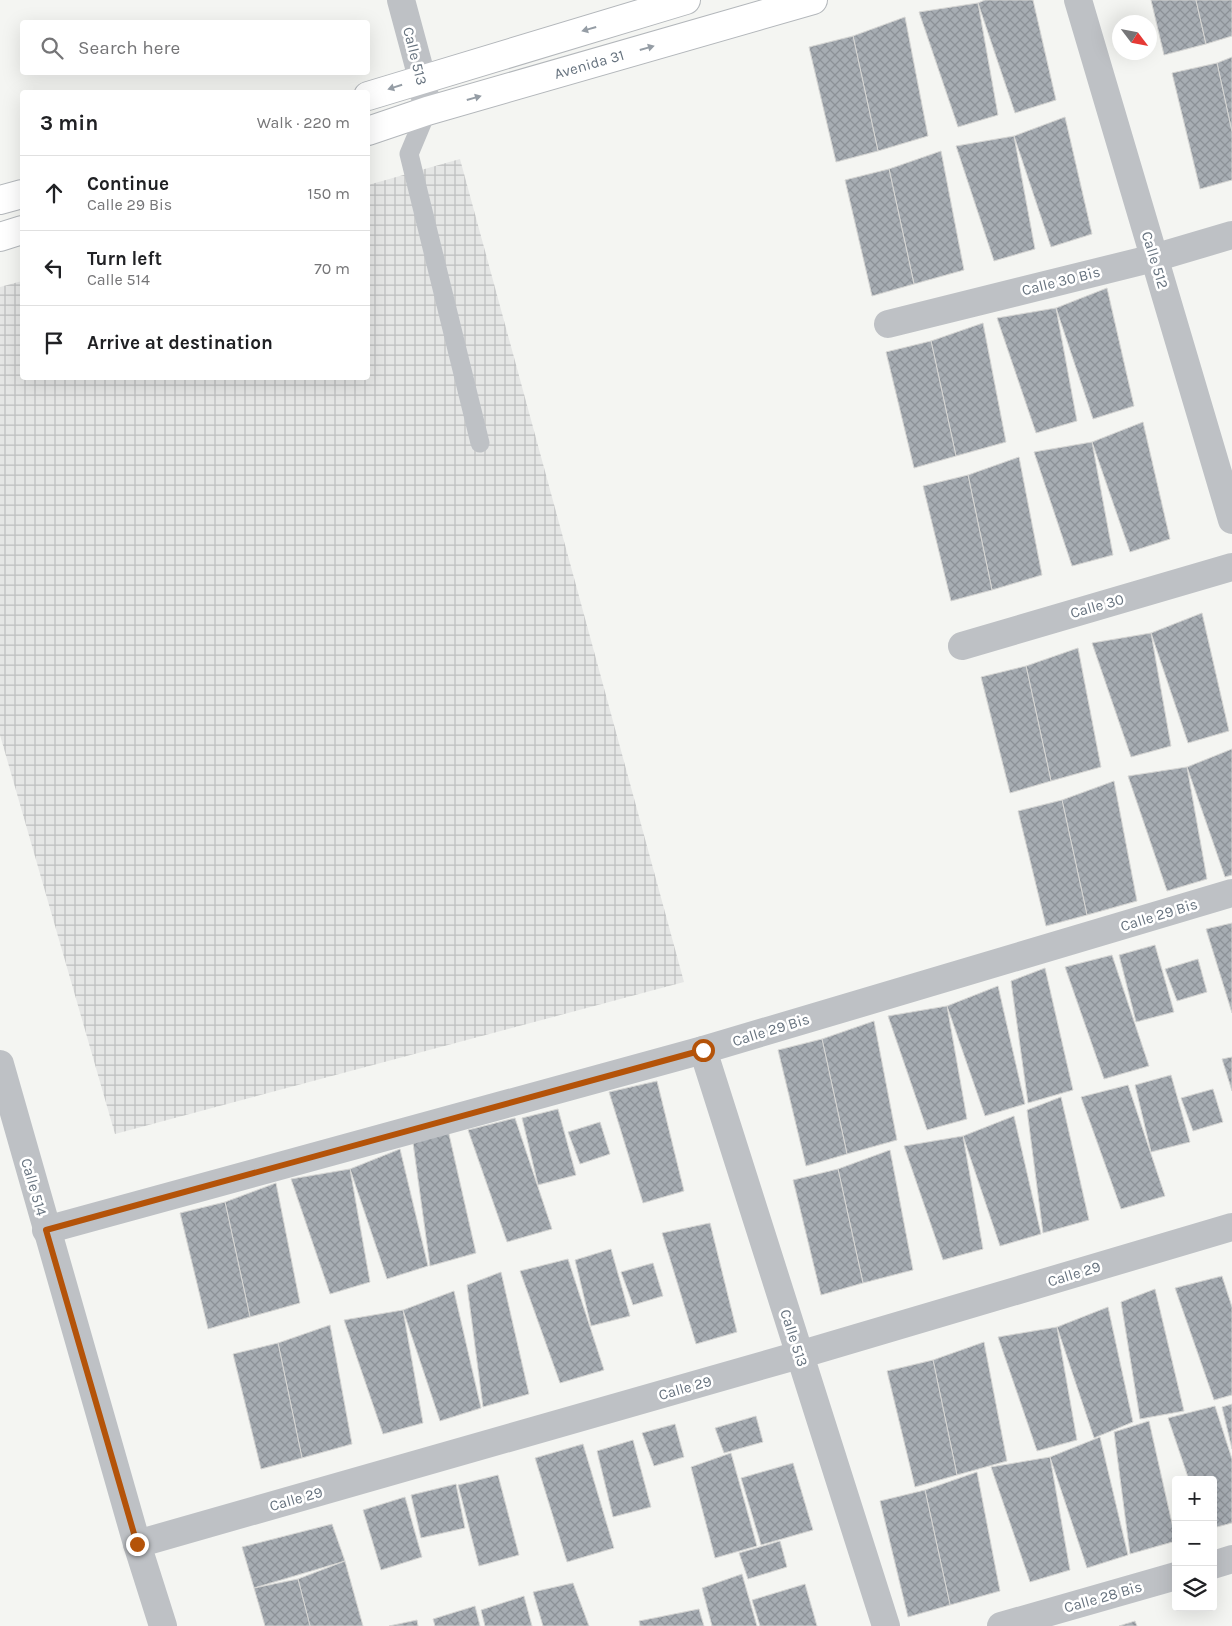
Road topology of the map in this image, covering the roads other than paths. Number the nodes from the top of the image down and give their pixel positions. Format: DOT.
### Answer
graph roads {
  1 [pos="401,0"];
  2 [pos="686,0"];
  3 [pos="813,0"];
  4 [pos="1078,0"];
  5 [pos="422,78"];
  6 [pos="370,95"];
  7 [pos="427,112"];
  8 [pos="370,130"];
  9 [pos="20,195"];
  10 [pos="0,200"];
  11 [pos="20,231"];
  12 [pos="1232,235"];
  13 [pos="0,237"];
  14 [pos="1154,258"];
  15 [pos="888,324"];
  16 [pos="480,443"];
  17 [pos="1232,520"];
  18 [pos="1232,567"];
  19 [pos="962,646"];
  20 [pos="1232,893"];
  21 [pos="703,1050"];
  22 [pos="0,1064"];
  23 [pos="1232,1227"];
  24 [pos="46,1230"];
  25 [pos="799,1356"];
  26 [pos="137,1544"];
  27 [pos="1232,1559"];
  28 [pos="1217,1564"];
  29 [pos="1172,1577"];
  30 [pos="163,1626"];
  31 [pos="886,1626"];
  32 [pos="1001,1626"];
  1 -- 5 [label="street, Calle 513"];
  2 -- 5 [label="street, one-way"];
  7 -- 3 [label="street, Avenida 31, one-way"];
  4 -- 14 [label="street, Calle 512"];
  5 -- 6 [label="street, one-way"];
  5 -- 7 [label="street, Calle 513"];
  7 -- 8 [label="street, Avenida 31"];
  7 -- 16 [label="lane"];
  9 -- 10 [label="street"];
  11 -- 13 [label="street"];
  12 -- 14 [label="street, Calle 30 Bis"];
  14 -- 15 [label="street, Calle 30 Bis"];
  14 -- 17 [label="street, Calle 512"];
  18 -- 19 [label="street, Calle 30"];
  20 -- 21 [label="street, Calle 29 Bis"];
  21 -- 24 [label="street, Calle 29 Bis"];
  21 -- 25 [label="street, Calle 513"];
  22 -- 24 [label="street, Calle 514"];
  23 -- 25 [label="street, Calle 29"];
  24 -- 26 [label="street, Calle 514"];
  25 -- 26 [label="street, Calle 29"];
  25 -- 31 [label="street, Calle 513"];
  26 -- 30 [label="street, Calle 514"];
  27 -- 28 [label="street"];
  29 -- 32 [label="street, Calle 28 Bis"];
}
